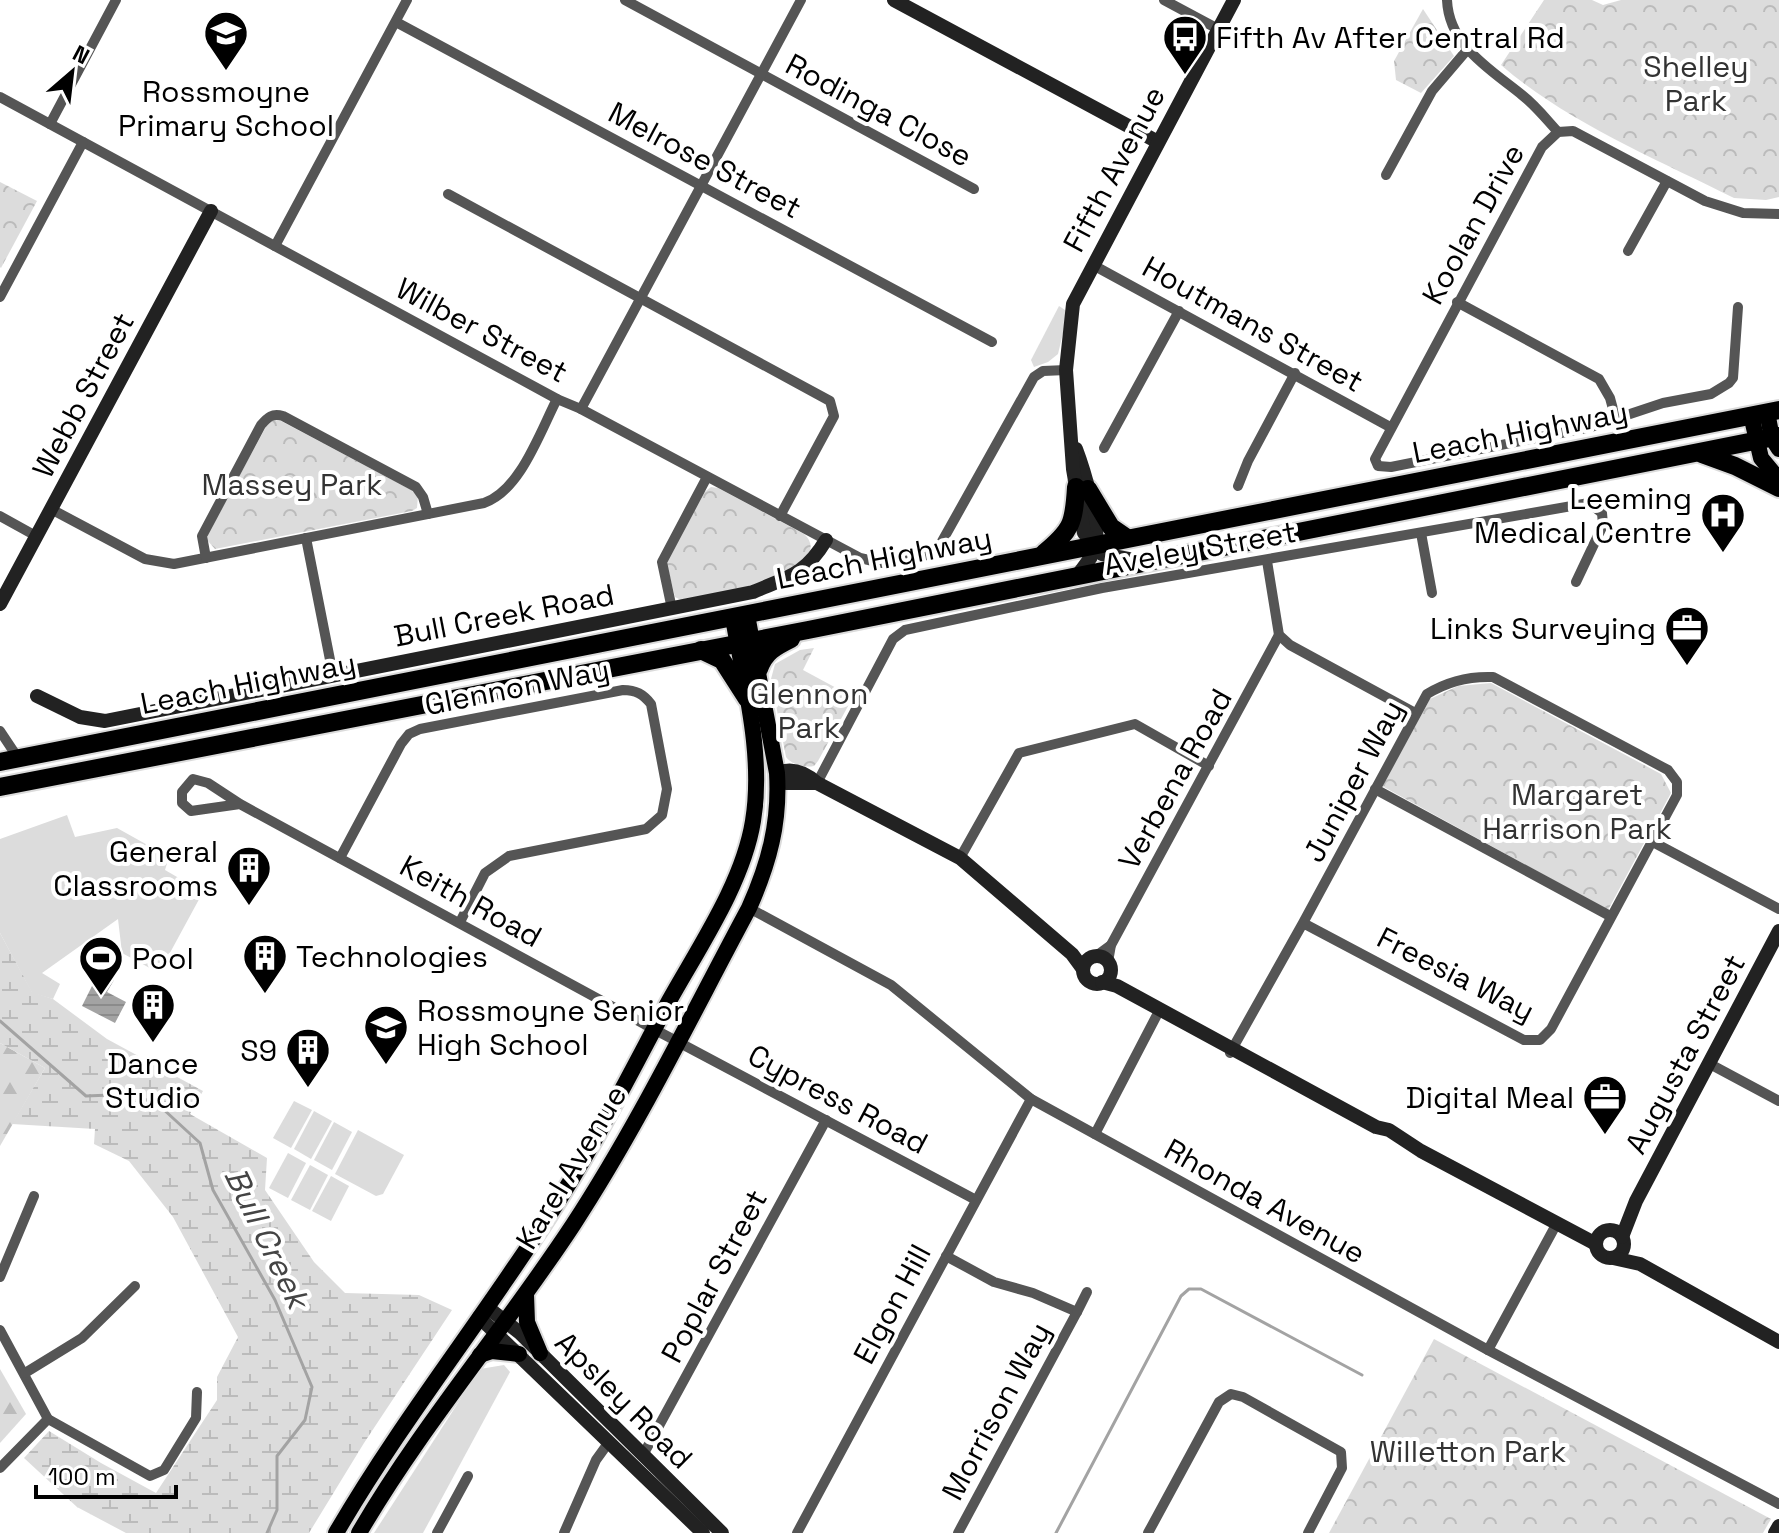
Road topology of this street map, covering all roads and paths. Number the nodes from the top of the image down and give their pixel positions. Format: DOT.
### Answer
graph roads {
  1 [pos="116,0"];
  2 [pos="407,0"];
  3 [pos="625,0"];
  4 [pos="801,0"];
  5 [pos="894,0"];
  6 [pos="1164,0"];
  7 [pos="1234,0"];
  8 [pos="1447,0"];
  9 [pos="396,22"];
  10 [pos="1218,29"];
  11 [pos="1467,50"];
  12 [pos="761,74"];
  13 [pos="0,97"];
  14 [pos="50,124"];
  15 [pos="1558,132"];
  16 [pos="83,142"];
  17 [pos="1158,142"];
  18 [pos="1386,175"];
  19 [pos="1667,181"];
  20 [pos="701,185"];
  21 [pos="974,189"];
  22 [pos="448,194"];
  23 [pos="211,211"];
  24 [pos="1779,214"];
  25 [pos="275,246"];
  26 [pos="1628,251"];
  27 [pos="1093,265"];
  28 [pos="0,297"];
  29 [pos="641,298"];
  30 [pos="1457,302"];
  31 [pos="1738,307"];
  32 [pos="1179,311"];
  33 [pos="992,342"];
  34 [pos="1066,370"];
  35 [pos="1295,373"];
  36 [pos="557,399"];
  37 [pos="581,409"];
  38 [pos="1766,412"];
  39 [pos="1616,420"];
  40 [pos="1390,427"];
  41 [pos="1771,441"];
  42 [pos="1104,448"];
  43 [pos="1697,453"];
  44 [pos="707,477"];
  45 [pos="1779,480"];
  46 [pos="1238,486"];
  47 [pos="1082,488"];
  48 [pos="1779,488"];
  49 [pos="51,509"];
  50 [pos="428,514"];
  51 [pos="0,516"];
  52 [pos="780,516"];
  53 [pos="1421,533"];
  54 [pos="36,536"];
  55 [pos="306,538"];
  56 [pos="1127,538"];
  57 [pos="826,540"];
  58 [pos="1096,544"];
  59 [pos="1041,555"];
  60 [pos="206,558"];
  61 [pos="1267,561"];
  62 [pos="1144,562"];
  63 [pos="1077,576"];
  64 [pos="1576,582"];
  65 [pos="1432,593"];
  66 [pos="0,604"];
  67 [pos="672,609"];
  68 [pos="740,616"];
  69 [pos="808,630"];
  70 [pos="1279,635"];
  71 [pos="745,641"];
  72 [pos="701,650"];
  73 [pos="759,669"];
  74 [pos="333,675"];
  75 [pos="37,696"];
  76 [pos="747,699"];
  77 [pos="1415,713"];
  78 [pos="0,731"];
  79 [pos="754,752"];
  80 [pos="9,760"];
  81 [pos="1209,766"];
  82 [pos="777,773"];
  83 [pos="1677,782"];
  84 [pos="817,783"];
  85 [pos="0,787"];
  86 [pos="1375,789"];
  87 [pos="755,794"];
  88 [pos="240,804"];
  89 [pos="1651,841"];
  90 [pos="340,858"];
  91 [pos="960,858"];
  92 [pos="749,908"];
  93 [pos="1779,909"];
  94 [pos="1610,916"];
  95 [pos="460,922"];
  96 [pos="1303,923"];
  97 [pos="1779,931"];
  98 [pos="1100,970"];
  99 [pos="1159,1011"];
  100 [pos="654,1030"];
  101 [pos="677,1041"];
  102 [pos="1232,1051"];
  103 [pos="1708,1063"];
  104 [pos="1031,1099"];
  105 [pos="1779,1101"];
  106 [pos="826,1120"];
  107 [pos="1095,1134"];
  108 [pos="34,1196"];
  109 [pos="976,1200"];
  110 [pos="1563,1225"];
  111 [pos="1611,1238"];
  112 [pos="946,1256"];
  113 [pos="1613,1258"];
  114 [pos="1640,1264"];
  115 [pos="0,1277"];
  116 [pos="135,1286"];
  117 [pos="1087,1292"];
  118 [pos="526,1294"];
  119 [pos="483,1312"];
  120 [pos="1077,1312"];
  121 [pos="501,1327"];
  122 [pos="0,1330"];
  123 [pos="1779,1342"];
  124 [pos="1488,1350"];
  125 [pos="540,1353"];
  126 [pos="519,1354"];
  127 [pos="480,1355"];
  128 [pos="25,1373"];
  129 [pos="197,1392"];
  130 [pos="48,1419"];
  131 [pos="609,1442"];
  132 [pos="643,1455"];
  133 [pos="0,1468"];
  134 [pos="468,1476"];
  135 [pos="1779,1504"];
  136 [pos="1779,1526"];
  137 [pos="336,1533"];
  138 [pos="359,1533"];
  139 [pos="437,1533"];
  140 [pos="564,1533"];
  141 [pos="703,1533"];
  142 [pos="722,1533"];
  143 [pos="797,1533"];
  144 [pos="958,1533"];
  145 [pos="1148,1533"];
  146 [pos="1308,1533"];
  147 [pos="1775,1533"];
  1 -- 14 [label="street"];
  2 -- 9 [label="street"];
  3 -- 12 [label="street, Rodinga Close"];
  4 -- 12 [label="street"];
  5 -- 17 [label="street"];
  6 -- 10 [label="street"];
  7 -- 10 [label="street, Fifth Avenue"];
  8 -- 11 [label="street"];
  9 -- 20 [label="street, Melrose Street"];
  9 -- 25 [label="street"];
  10 -- 17 [label="street, Fifth Avenue"];
  11 -- 15 [label="street"];
  11 -- 18 [label="street"];
  12 -- 20 [label="street"];
  12 -- 21 [label="street, Rodinga Close"];
  13 -- 14 [label="street, Wilber Street"];
  14 -- 16 [label="street, Wilber Street"];
  15 -- 19 [label="street, Koolan Drive"];
  15 -- 30 [label="street, Koolan Drive"];
  16 -- 23 [label="street, Wilber Street"];
  16 -- 28 [label="street"];
  17 -- 27 [label="street, Fifth Avenue"];
  19 -- 24 [label="street, Koolan Drive"];
  19 -- 26 [label="street"];
  20 -- 29 [label="street"];
  20 -- 33 [label="street, Melrose Street"];
  22 -- 29 [label="street"];
  23 -- 25 [label="street, Wilber Street"];
  23 -- 49 [label="street, Webb Street"];
  25 -- 36 [label="street, Wilber Street"];
  27 -- 32 [label="street, Houtmans Street"];
  27 -- 34 [label="street, Fifth Avenue"];
  29 -- 37 [label="street"];
  29 -- 52 [label="street"];
  30 -- 39 [label="street"];
  30 -- 40 [label="street, Koolan Drive"];
  31 -- 39 [label="street"];
  32 -- 35 [label="street, Houtmans Street"];
  32 -- 42 [label="street"];
  34 -- 47 [label="street, Fifth Avenue"];
  34 -- 57 [label="street, Wilber Street"];
  35 -- 40 [label="street, Houtmans Street"];
  35 -- 46 [label="street"];
  36 -- 37 [label="street, Wilber Street"];
  36 -- 50 [label="street"];
  37 -- 44 [label="street, Wilber Street"];
  38 -- 41 [label="main road"];
  38 -- 56 [label="highway, Leach Highway"];
  39 -- 40 [label="street, Koolan Drive"];
  41 -- 43 [label="highway, Leach Highway"];
  41 -- 45 [label="main road"];
  43 -- 48 [label="highway"];
  43 -- 62 [label="highway, Leach Highway"];
  44 -- 52 [label="street, Wilber Street"];
  44 -- 67 [label="street"];
  47 -- 56 [label="highway"];
  47 -- 58 [label="street, Fifth Avenue"];
  47 -- 59 [label="highway"];
  49 -- 54 [label="street, Webb Street"];
  49 -- 60 [label="street"];
  50 -- 55 [label="street"];
  50 -- 60 [label="street"];
  51 -- 54 [label="street"];
  52 -- 57 [label="street, Wilber Street"];
  53 -- 61 [label="street, Aveley Street"];
  53 -- 64 [label="street, Aveley Street"];
  53 -- 65 [label="street"];
  54 -- 66 [label="street, Webb Street"];
  55 -- 60 [label="street"];
  55 -- 74 [label="street"];
  56 -- 58 [label="highway, Leach Highway"];
  57 -- 67 [label="street, Bull Creek Road"];
  58 -- 59 [label="highway, Leach Highway"];
  58 -- 62 [label="street"];
  58 -- 63 [label="street"];
  59 -- 68 [label="highway, Leach Highway"];
  61 -- 70 [label="street"];
  61 -- 84 [label="street, Aveley Street"];
  62 -- 63 [label="highway, Leach Highway"];
  63 -- 69 [label="highway, Leach Highway"];
  67 -- 74 [label="street, Bull Creek Road"];
  68 -- 71 [label="main road, Karel Avenue"];
  68 -- 80 [label="highway, Leach Highway"];
  69 -- 71 [label="highway, Leach Highway"];
  69 -- 73 [label="highway"];
  70 -- 77 [label="street"];
  70 -- 81 [label="street, Verbena Road"];
  71 -- 72 [label="highway, Leach Highway"];
  71 -- 73 [label="main road, Karel Avenue"];
  71 -- 76 [label="main road, Karel Avenue"];
  72 -- 76 [label="highway"];
  72 -- 85 [label="highway, Leach Highway"];
  73 -- 82 [label="main road, Karel Avenue"];
  74 -- 75 [label="street, Bull Creek Road"];
  76 -- 79 [label="main road, Karel Avenue"];
  77 -- 83 [label="street, Juniper Way"];
  77 -- 86 [label="street, Juniper Way"];
  78 -- 80 [label="street"];
  79 -- 82 [label="main road"];
  79 -- 87 [label="main road, Karel Avenue"];
  81 -- 91 [label="street"];
  81 -- 98 [label="street, Verbena Road"];
  82 -- 84 [label="street"];
  82 -- 87 [label="main road"];
  82 -- 92 [label="main road, Karel Avenue"];
  83 -- 89 [label="street, Freesia Way"];
  84 -- 91 [label="street"];
  86 -- 94 [label="street"];
  86 -- 96 [label="street, Juniper Way"];
  87 -- 100 [label="main road, Karel Avenue"];
  88 -- 88 [label="street, Keith Road"];
  88 -- 90 [label="street, Keith Road"];
  89 -- 93 [label="street"];
  89 -- 94 [label="street, Freesia Way"];
  90 -- 95 [label="street, Keith Road"];
  90 -- 95 [label="street, Glennon Way"];
  91 -- 98 [label="street"];
  92 -- 101 [label="main road, Karel Avenue"];
  92 -- 104 [label="street, Rhonda Avenue"];
  94 -- 96 [label="street, Freesia Way"];
  95 -- 100 [label="street, Keith Road"];
  96 -- 102 [label="street, Juniper Way"];
  97 -- 103 [label="street, Augusta Street"];
  98 -- 99 [label="street"];
  99 -- 102 [label="street"];
  99 -- 107 [label="street"];
  100 -- 101 [label="street, Keith Road"];
  100 -- 119 [label="main road, Karel Avenue"];
  101 -- 106 [label="street, Cypress Road"];
  101 -- 118 [label="main road, Karel Avenue"];
  102 -- 110 [label="street"];
  103 -- 105 [label="street"];
  103 -- 111 [label="street, Augusta Street"];
  104 -- 107 [label="street, Rhonda Avenue"];
  104 -- 109 [label="street, Elgon Hill"];
  106 -- 109 [label="street, Cypress Road"];
  106 -- 132 [label="street, Poplar Street"];
  107 -- 124 [label="street, Rhonda Avenue"];
  108 -- 115 [label="street"];
  109 -- 112 [label="street, Elgon Hill"];
  110 -- 111 [label="street"];
  110 -- 124 [label="street"];
  111 -- 113 [label="street, Augusta Street"];
  111 -- 113 [label="street"];
  111 -- 114 [label="street"];
  112 -- 120 [label="street, Morrison Way"];
  112 -- 143 [label="street, Elgon Hill"];
  113 -- 114 [label="street"];
  114 -- 123 [label="street"];
  116 -- 128 [label="street"];
  117 -- 120 [label="street, Morrison Way"];
  118 -- 121 [label="main road, Karel Avenue"];
  118 -- 125 [label="main road"];
  119 -- 121 [label="street, Apsley Road"];
  119 -- 137 [label="main road, Karel Avenue"];
  120 -- 144 [label="street, Morrison Way"];
  121 -- 125 [label="street, Apsley Road"];
  121 -- 126 [label="street, Apsley Road"];
  121 -- 127 [label="main road, Karel Avenue"];
  122 -- 128 [label="street"];
  124 -- 135 [label="street, Rhonda Avenue"];
  125 -- 132 [label="street, Apsley Road"];
  126 -- 127 [label="main road"];
  126 -- 131 [label="street, Apsley Road"];
  127 -- 138 [label="main road, Karel Avenue"];
  128 -- 130 [label="street"];
  129 -- 130 [label="street"];
  130 -- 133 [label="street"];
  131 -- 140 [label="street"];
  131 -- 141 [label="street, Apsley Road"];
  132 -- 142 [label="street, Apsley Road"];
  134 -- 139 [label="street"];
  136 -- 147 [label="street"];
  145 -- 146 [label="street"];
}
